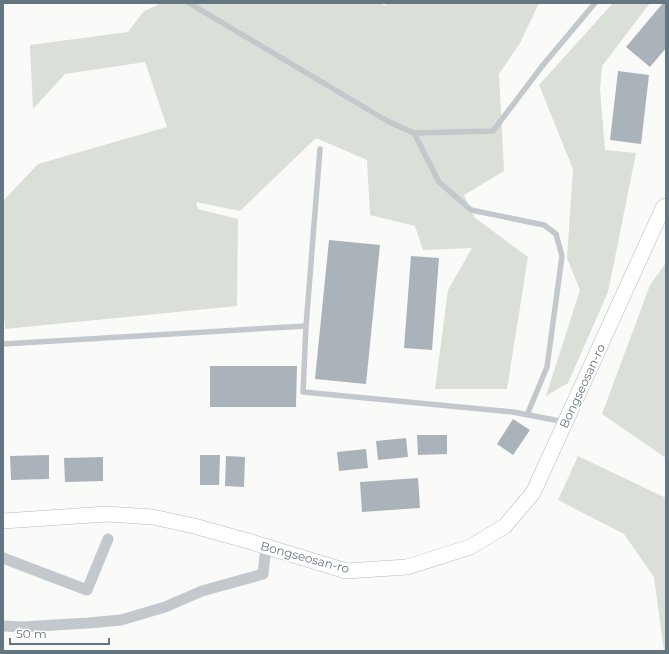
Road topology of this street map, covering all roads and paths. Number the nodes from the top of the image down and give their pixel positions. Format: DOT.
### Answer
graph roads {
  1 [pos="189,3"];
  2 [pos="595,3"];
  3 [pos="414,133"];
  4 [pos="320,149"];
  5 [pos="666,206"];
  6 [pos="306,326"];
  7 [pos="3,344"];
  8 [pos="527,415"];
  9 [pos="566,422"];
  10 [pos="3,521"];
  11 [pos="108,538"];
  12 [pos="266,547"];
  13 [pos="3,558"];
  14 [pos="3,626"];
  1 -- 3 [label="lane"];
  2 -- 3 [label="lane"];
  3 -- 8 [label="lane"];
  4 -- 6 [label="lane"];
  5 -- 9 [label="street, Bongseosan-ro"];
  6 -- 7 [label="lane"];
  6 -- 8 [label="lane"];
  8 -- 9 [label="lane"];
  9 -- 12 [label="street, Bongseosan-ro"];
  10 -- 12 [label="street, Bongseosan-ro"];
  11 -- 13 [label="street"];
  12 -- 14 [label="street"];
}
